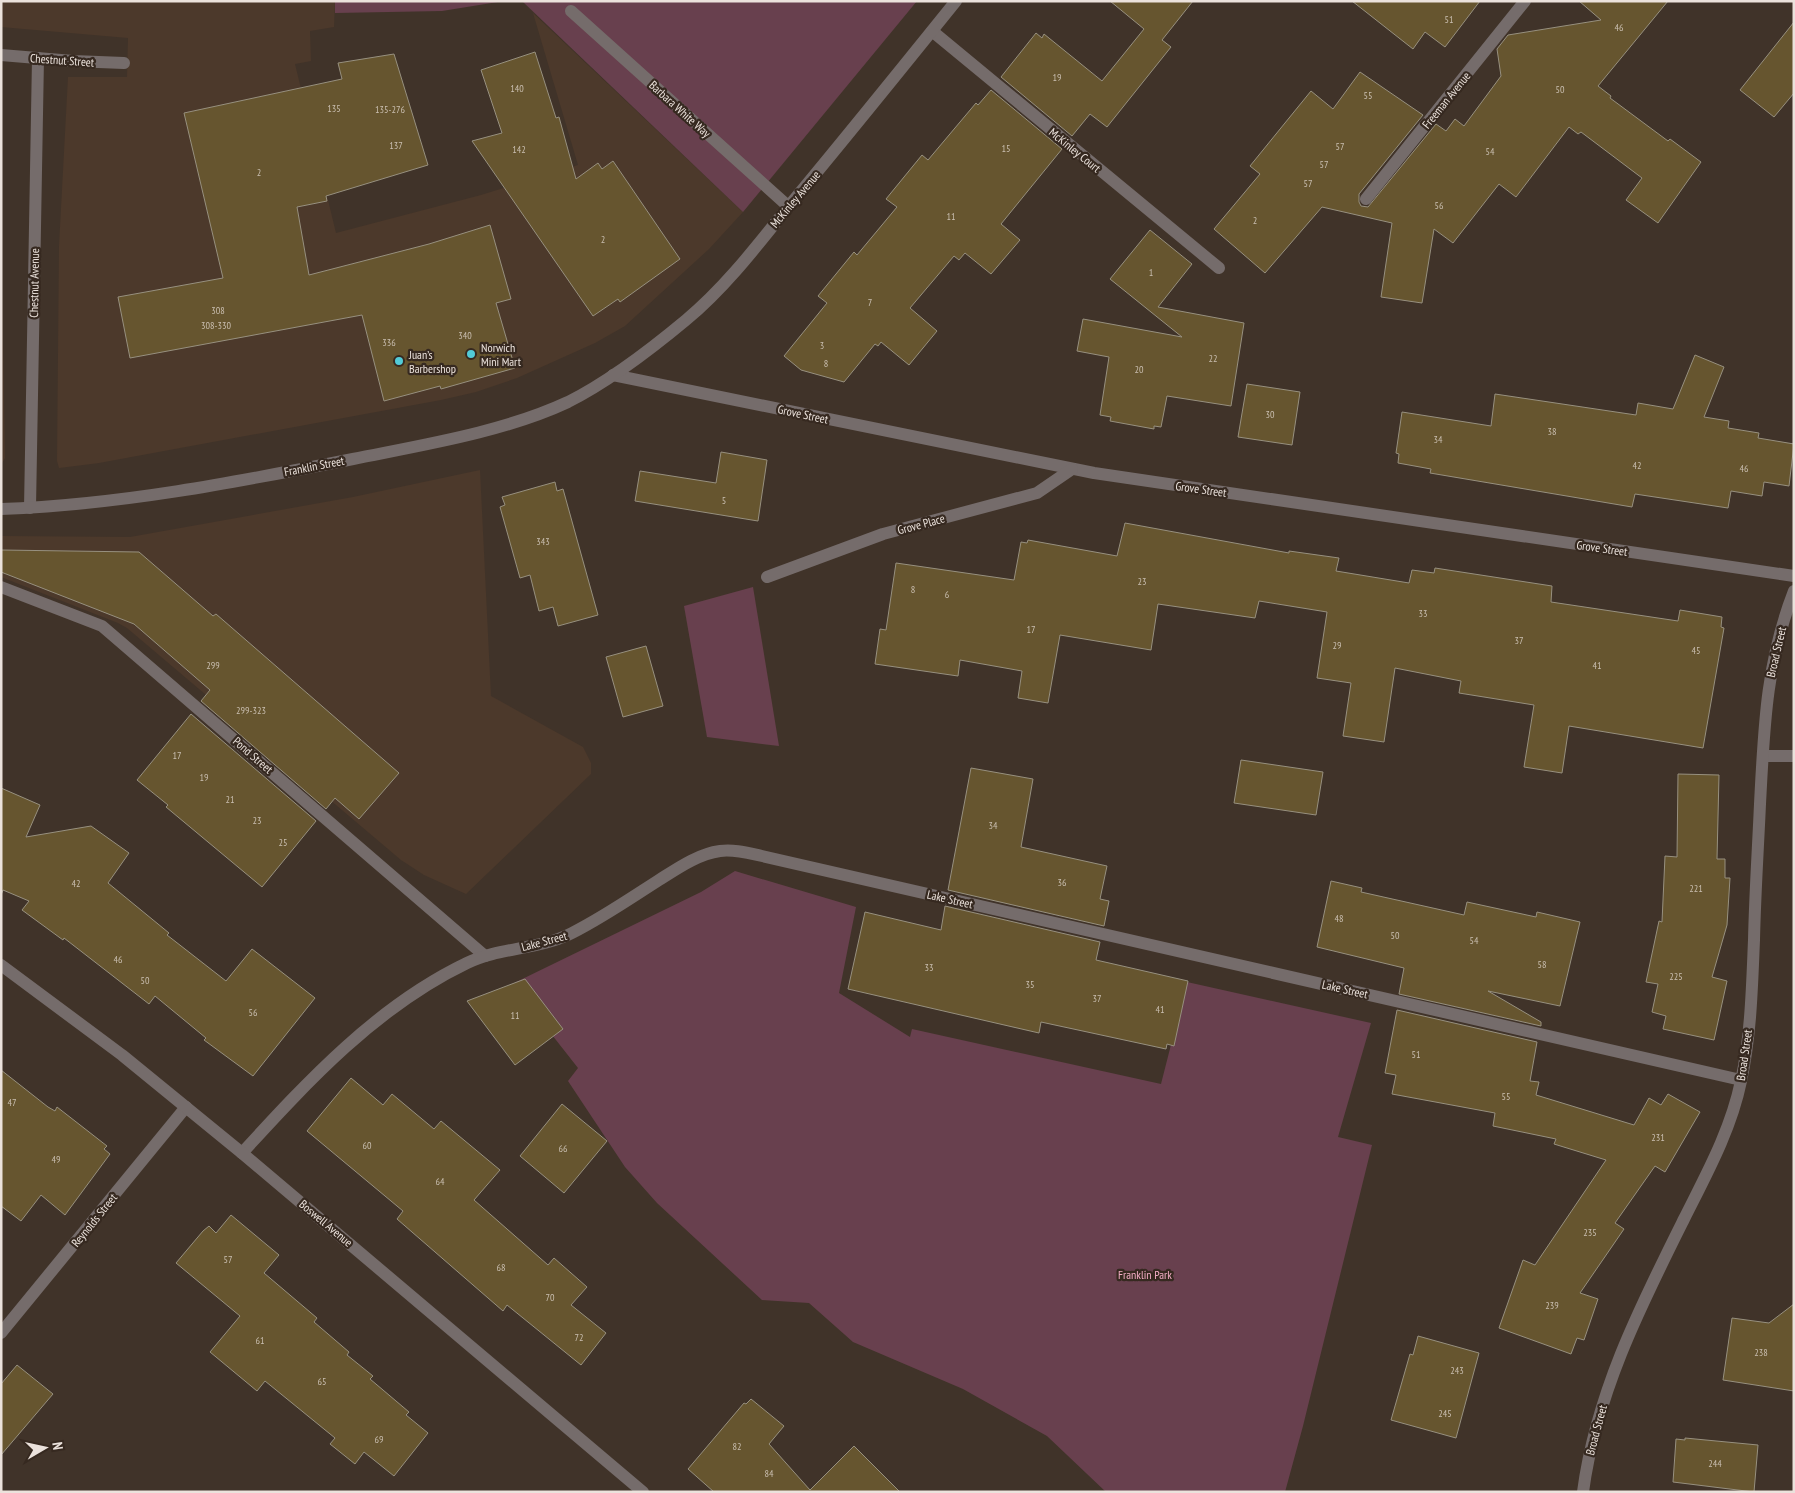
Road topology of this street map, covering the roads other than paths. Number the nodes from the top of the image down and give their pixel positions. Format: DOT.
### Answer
graph roads {
  1 [pos="956,1"];
  2 [pos="1525,1"];
  3 [pos="571,11"];
  4 [pos="932,31"];
  5 [pos="1,55"];
  6 [pos="38,58"];
  7 [pos="124,63"];
  8 [pos="1366,198"];
  9 [pos="789,207"];
  10 [pos="1219,268"];
  11 [pos="613,375"];
  12 [pos="1072,469"];
  13 [pos="30,508"];
  14 [pos="1,509"];
  15 [pos="1794,576"];
  16 [pos="767,577"];
  17 [pos="1,588"];
  18 [pos="1794,591"];
  19 [pos="1763,756"];
  20 [pos="1794,756"];
  21 [pos="485,956"];
  22 [pos="1,965"];
  23 [pos="1741,1080"];
  24 [pos="186,1107"];
  25 [pos="242,1153"];
  26 [pos="1,1333"];
  27 [pos="642,1492"];
  28 [pos="1583,1492"];
  1 -- 4 [label="street, McKinley Avenue"];
  2 -- 8 [label="street, Freeman Avenue"];
  3 -- 9 [label="street, Barbara White Way"];
  4 -- 9 [label="street, McKinley Avenue"];
  4 -- 10 [label="street, McKinley Court"];
  5 -- 6 [label="street, Chestnut Street"];
  6 -- 7 [label="street, Chestnut Street"];
  6 -- 13 [label="street, Chestnut Avenue"];
  9 -- 11 [label="street, McKinley Avenue"];
  11 -- 12 [label="street, Grove Street"];
  11 -- 13 [label="street, Franklin Street"];
  12 -- 15 [label="street, Grove Street"];
  12 -- 16 [label="street, Grove Place"];
  13 -- 14 [label="street, Franklin Street"];
  17 -- 21 [label="street, Pond Street"];
  18 -- 19 [label="street, Broad Street"];
  19 -- 20 [label="street"];
  19 -- 23 [label="street, Broad Street"];
  21 -- 23 [label="street, Lake Street"];
  21 -- 25 [label="street, Lake Street"];
  22 -- 24 [label="street, Boswell Avenue"];
  23 -- 28 [label="street, Broad Street"];
  24 -- 25 [label="street, Boswell Avenue"];
  24 -- 26 [label="street, Reynolds Street"];
  25 -- 27 [label="street, Boswell Avenue"];
}
